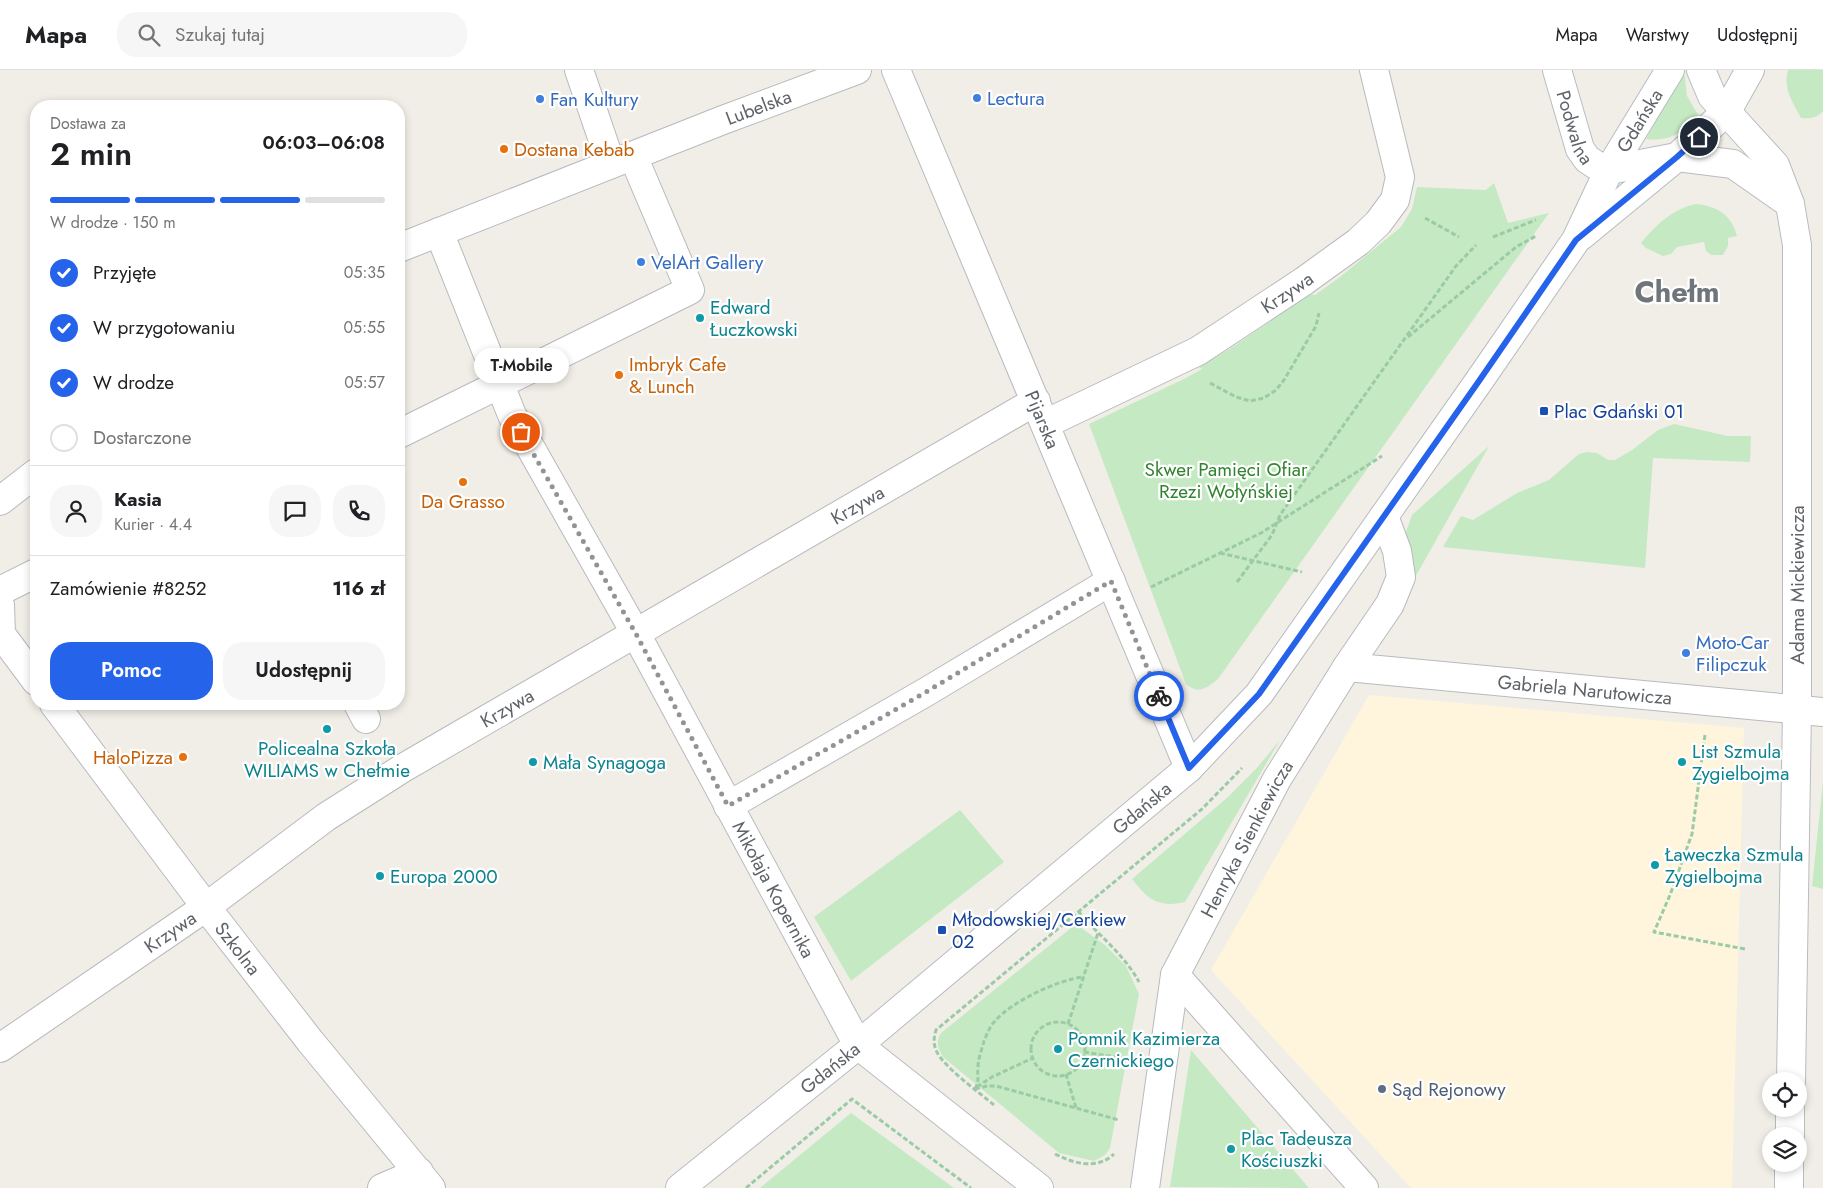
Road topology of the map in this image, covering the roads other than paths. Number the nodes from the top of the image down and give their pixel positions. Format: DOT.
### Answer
graph roads {
  1 [pos="579,70"];
  2 [pos="858,70"];
  3 [pos="896,70"];
  4 [pos="1374,70"];
  5 [pos="1557,70"];
  6 [pos="1670,70"];
  7 [pos="1701,70"];
  8 [pos="1750,70"];
  9 [pos="1727,112"];
  10 [pos="1677,157"];
  11 [pos="622,160"];
  12 [pos="1609,170"];
  13 [pos="1790,204"];
  14 [pos="439,232"];
  15 [pos="1576,240"];
  16 [pos="405,246"];
  17 [pos="499,384"];
  18 [pos="1041,413"];
  19 [pos="405,431"];
  20 [pos="30,478"];
  21 [pos="0,501"];
  22 [pos="1384,516"];
  23 [pos="30,576"];
  24 [pos="1111,581"];
  25 [pos="0,592"];
  26 [pos="0,605"];
  27 [pos="1,634"];
  28 [pos="636,634"];
  29 [pos="1347,666"];
  30 [pos="30,673"];
  31 [pos="58,710"];
  32 [pos="1810,711"];
  33 [pos="1189,768"];
  34 [pos="728,806"];
  35 [pos="206,907"];
  36 [pos="1175,975"];
  37 [pos="858,1045"];
  38 [pos="0,1048"];
  39 [pos="1790,1072"];
  40 [pos="1789,1172"];
  41 [pos="425,1180"];
  42 [pos="382,1188"];
  43 [pos="680,1188"];
  44 [pos="1039,1188"];
  45 [pos="1145,1188"];
  46 [pos="1364,1188"];
  47 [pos="1789,1188"];
  1 -- 11 [label="street"];
  2 -- 11 [label="street, Lubelska"];
  3 -- 18 [label="street, Pijarska"];
  4 -- 18 [label="street, Krzywa"];
  5 -- 12 [label="street, Podwalna"];
  6 -- 12 [label="street, Gdańska"];
  7 -- 9 [label="street, Adama Mickiewicza"];
  8 -- 9 [label="street, Gdańska"];
  9 -- 10 [label="street, Gdańska"];
  9 -- 13 [label="street, Adama Mickiewicza"];
  10 -- 12 [label="street, Gdańska"];
  10 -- 13 [label="street"];
  10 -- 15 [label="street, Gdańska"];
  11 -- 14 [label="street, Lubelska"];
  11 -- 17 [label="street"];
  12 -- 15 [label="street, Gdańska"];
  13 -- 32 [label="street, Adama Mickiewicza"];
  14 -- 16 [label="street, Lubelska"];
  14 -- 17 [label="street, Mikołaja Kopernika"];
  15 -- 22 [label="street, Gdańska"];
  17 -- 19 [label="street"];
  17 -- 28 [label="street, Mikołaja Kopernika"];
  18 -- 24 [label="street, Pijarska"];
  18 -- 28 [label="street, Krzywa"];
  20 -- 21 [label="street"];
  22 -- 29 [label="street, Henryka Sienkiewicza"];
  22 -- 33 [label="street, Gdańska"];
  23 -- 25 [label="street"];
  24 -- 33 [label="street, Pijarska"];
  24 -- 34 [label="street"];
  26 -- 27 [label="street"];
  27 -- 30 [label="street"];
  28 -- 34 [label="street, Mikołaja Kopernika"];
  28 -- 35 [label="street, Krzywa"];
  29 -- 32 [label="street, Gabriela Narutowicza"];
  29 -- 36 [label="street, Henryka Sienkiewicza"];
  31 -- 35 [label="street, Szkolna"];
  32 -- 39 [label="street, Adama Mickiewicza"];
  33 -- 37 [label="street, Gdańska"];
  34 -- 37 [label="street, Mikołaja Kopernika"];
  35 -- 38 [label="street, Krzywa"];
  35 -- 41 [label="street, Szkolna"];
  36 -- 45 [label="street, Henryka Sienkiewicza"];
  36 -- 46 [label="street"];
  37 -- 43 [label="street, Gdańska"];
  37 -- 44 [label="street, Mikołaja Kopernika"];
  40 -- 47 [label="street"];
  41 -- 42 [label="street"];
}
